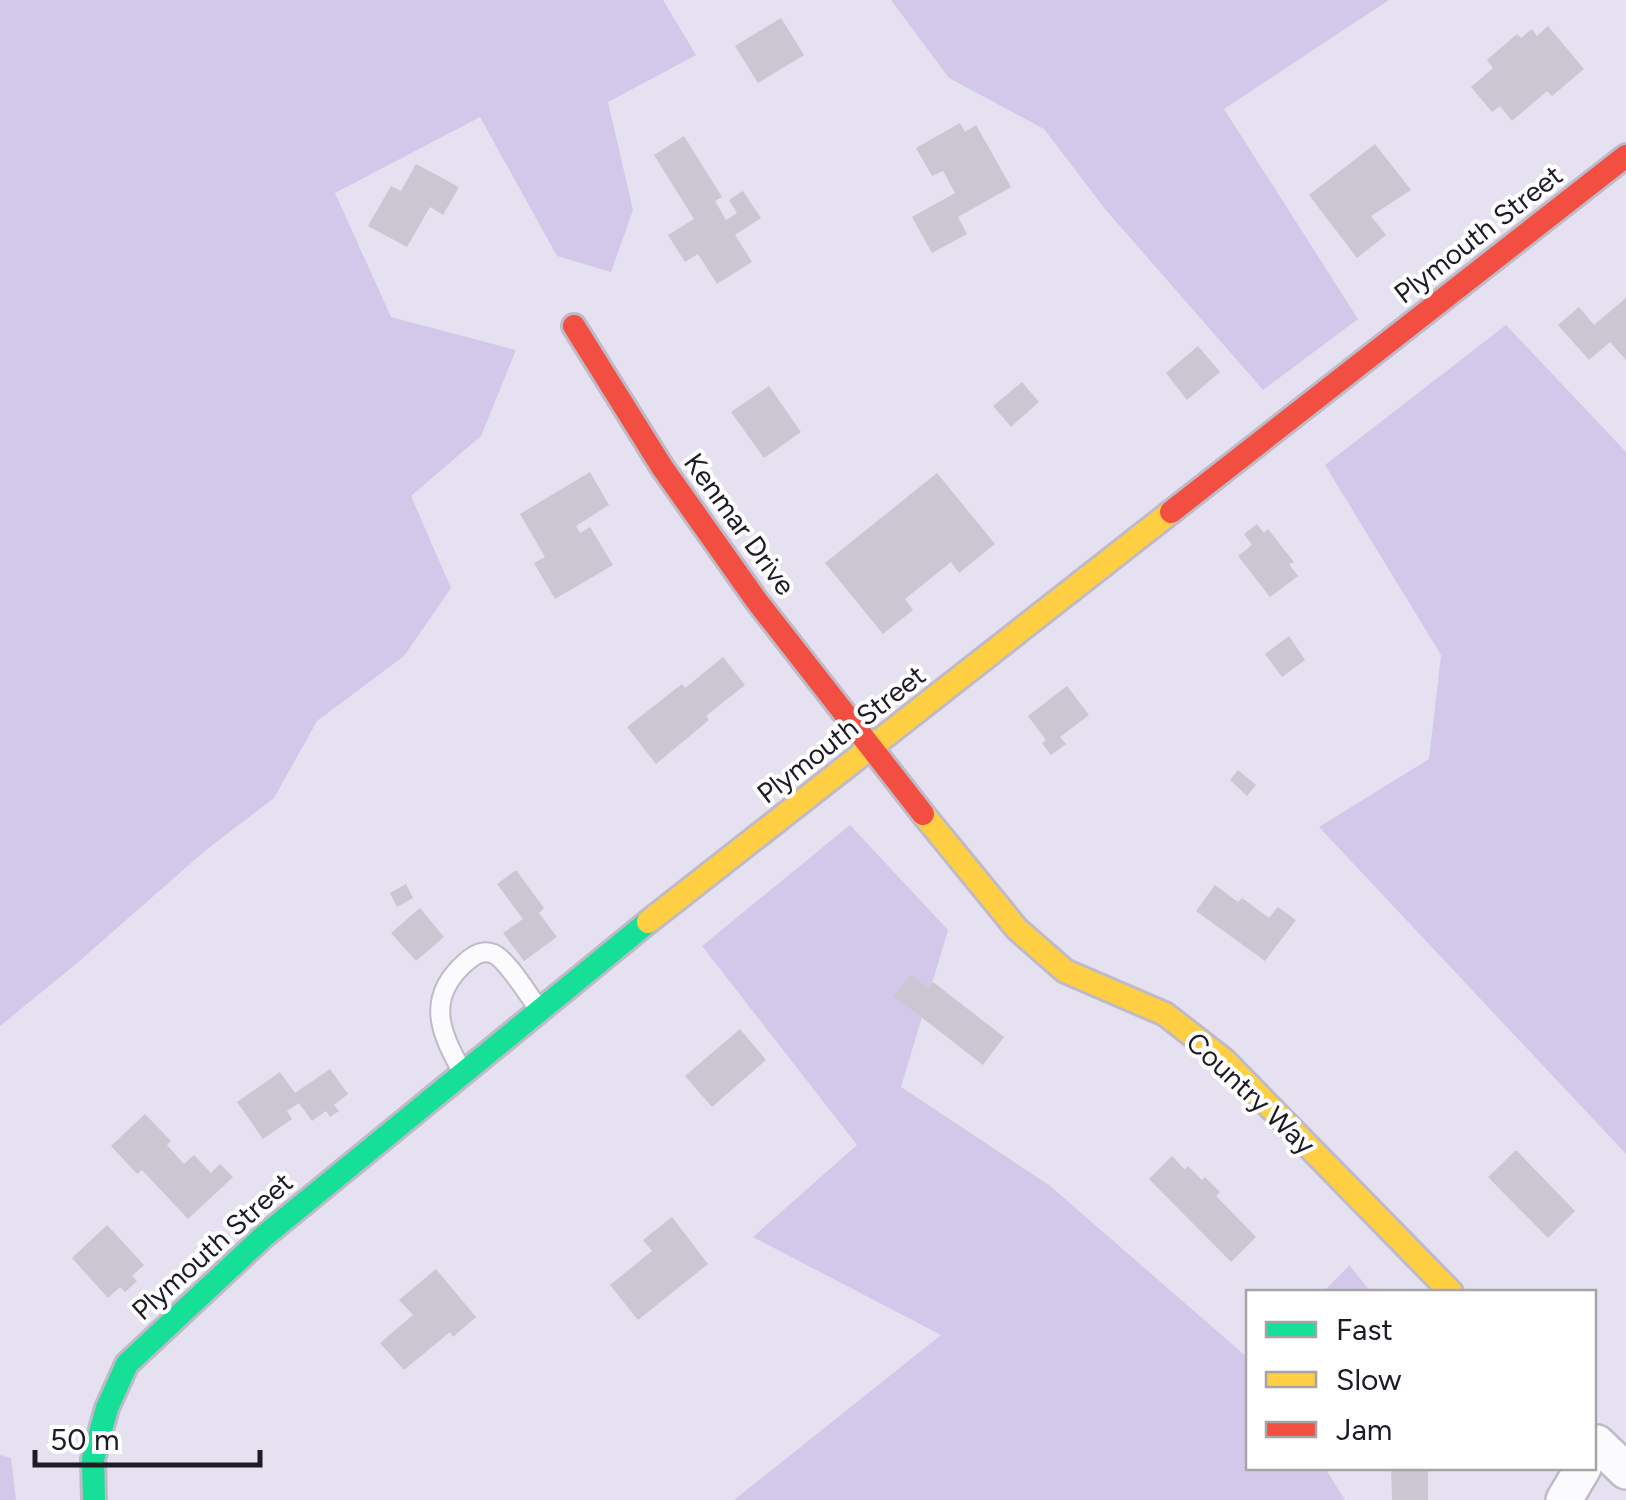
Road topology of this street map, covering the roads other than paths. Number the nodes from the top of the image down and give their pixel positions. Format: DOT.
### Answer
graph roads {
  1 [pos="1626,156"];
  2 [pos="574,326"];
  3 [pos="871,748"];
  4 [pos="539,1010"];
  5 [pos="463,1072"];
  6 [pos="1449,1290"];
  7 [pos="1596,1452"];
  8 [pos="1581,1470"];
  9 [pos="1626,1471"];
  10 [pos="94,1500"];
  11 [pos="1564,1500"];
  1 -- 3 [label="street, Plymouth Street"];
  2 -- 3 [label="street, Kenmar Drive"];
  3 -- 4 [label="street, Plymouth Street"];
  3 -- 6 [label="street, Country Way"];
  4 -- 5 [label="street, Plymouth Street"];
  4 -- 5 [label="lane"];
  5 -- 10 [label="street, Plymouth Street"];
  7 -- 9 [label="street"];
  8 -- 11 [label="street"];
}
